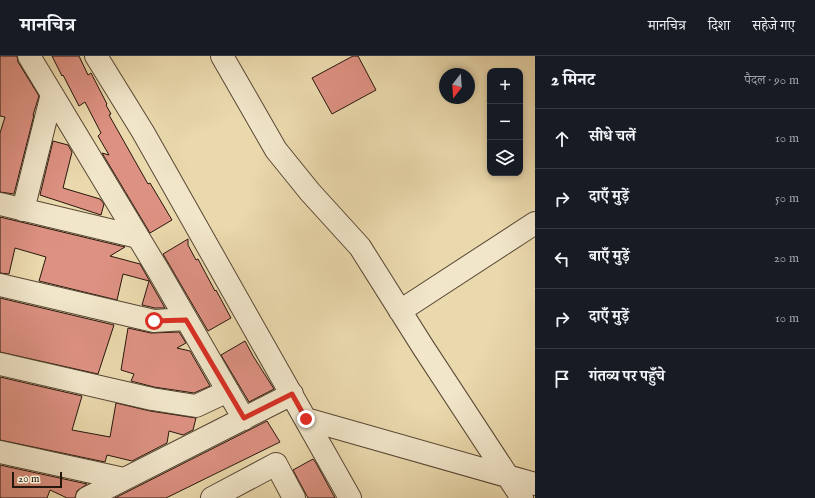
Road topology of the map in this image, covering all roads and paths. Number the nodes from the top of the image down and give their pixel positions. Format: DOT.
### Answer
graph roads {
  1 [pos="29,56"];
  2 [pos="96,56"];
  3 [pos="222,56"];
  4 [pos="52,94"];
  5 [pos="0,204"];
  6 [pos="23,210"];
  7 [pos="535,223"];
  8 [pos="138,237"];
  9 [pos="0,285"];
  10 [pos="400,311"];
  11 [pos="186,320"];
  12 [pos="0,364"];
  13 [pos="228,391"];
  14 [pos="292,394"];
  15 [pos="244,418"];
  16 [pos="306,419"];
  17 [pos="0,452"];
  18 [pos="507,476"];
  19 [pos="124,479"];
  20 [pos="535,484"];
  21 [pos="87,498"];
  22 [pos="212,498"];
  23 [pos="294,498"];
  24 [pos="350,498"];
  25 [pos="522,498"];
  1 -- 4 [label="street"];
  2 -- 14 [label="street"];
  3 -- 10 [label="street"];
  4 -- 6 [label="street"];
  4 -- 8 [label="street"];
  5 -- 6 [label="street"];
  6 -- 8 [label="street"];
  7 -- 10 [label="street"];
  8 -- 11 [label="street"];
  9 -- 11 [label="street"];
  10 -- 18 [label="street"];
  11 -- 13 [label="street"];
  12 -- 13 [label="street"];
  13 -- 15 [label="street"];
  14 -- 15 [label="street"];
  14 -- 16 [label="street"];
  15 -- 19 [label="street"];
  16 -- 18 [label="street"];
  16 -- 24 [label="street"];
  17 -- 19 [label="street"];
  18 -- 20 [label="street"];
  18 -- 25 [label="street"];
  19 -- 21 [label="street"];
  22 -- 23 [label="street"];
}
